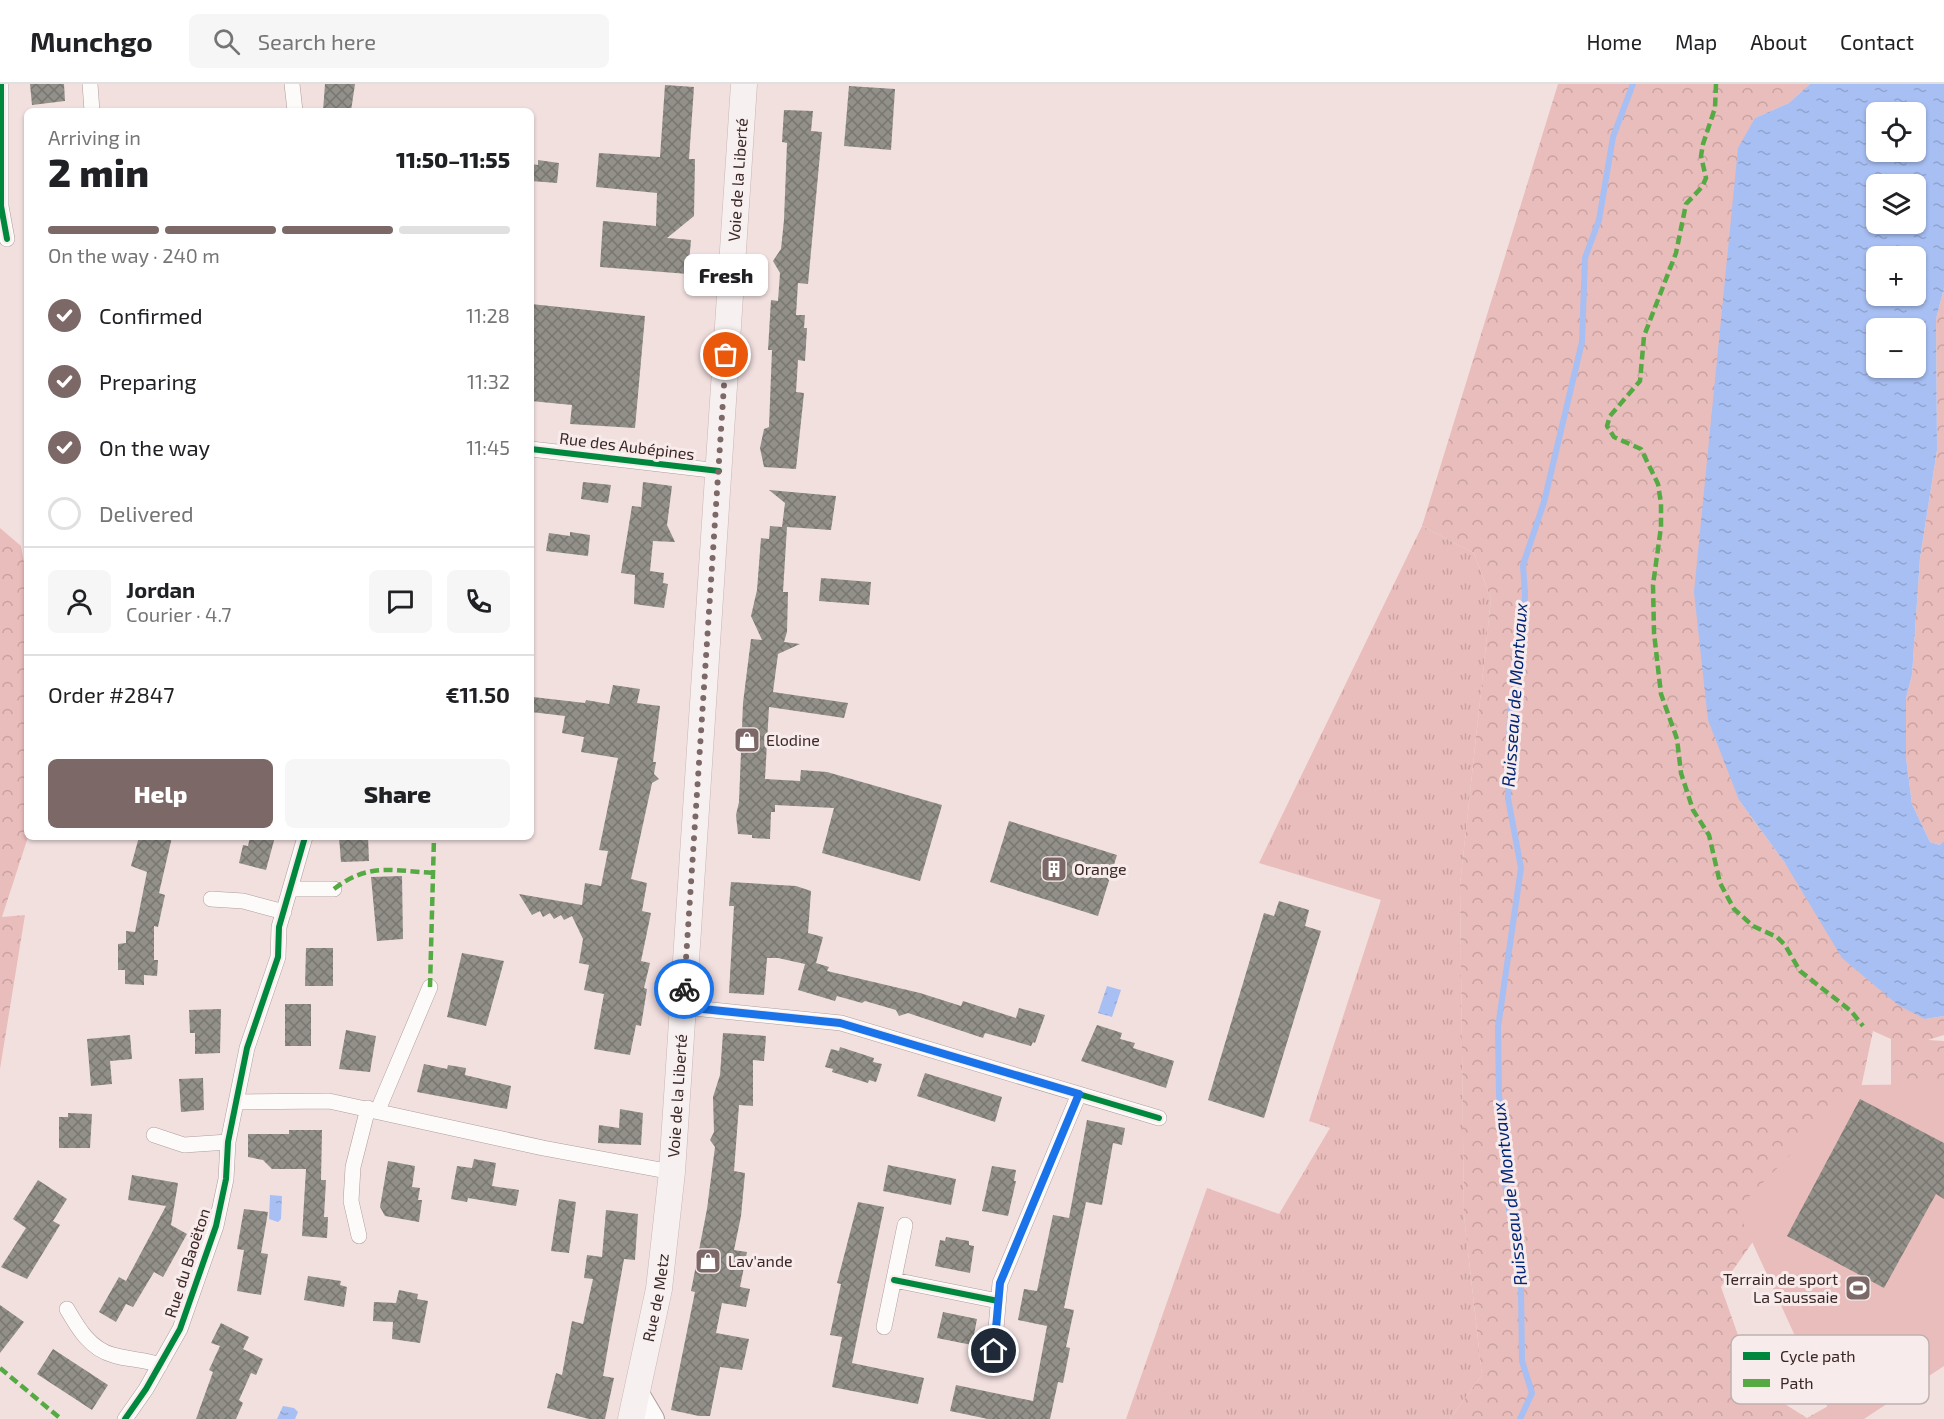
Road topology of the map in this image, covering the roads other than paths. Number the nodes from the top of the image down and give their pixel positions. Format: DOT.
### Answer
graph roads {
  1 [pos="2,84"];
  2 [pos="90,84"];
  3 [pos="292,84"];
  4 [pos="744,84"];
  5 [pos="92,108"];
  6 [pos="295,108"];
  7 [pos="7,239"];
  8 [pos="534,448"];
  9 [pos="719,471"];
  10 [pos="304,840"];
  11 [pos="291,889"];
  12 [pos="334,889"];
  13 [pos="211,899"];
  14 [pos="284,912"];
  15 [pos="430,987"];
  16 [pos="683,1007"];
  17 [pos="1079,1094"];
  18 [pos="237,1102"];
  19 [pos="373,1109"];
  20 [pos="1159,1118"];
  21 [pos="154,1135"];
  22 [pos="228,1142"];
  23 [pos="672,1172"];
  24 [pos="905,1225"];
  25 [pos="359,1236"];
  26 [pos="894,1280"];
  27 [pos="998,1301"];
  28 [pos="67,1309"];
  29 [pos="884,1327"];
  30 [pos="994,1351"];
  31 [pos="160,1365"];
  32 [pos="637,1392"];
  33 [pos="125,1419"];
  34 [pos="631,1419"];
  35 [pos="653,1419"];
  1 -- 7 [label="street"];
  2 -- 5 [label="street"];
  3 -- 6 [label="street"];
  4 -- 9 [label="main road, Voie de la Liberté"];
  8 -- 9 [label="street, Rue des Aubépines"];
  9 -- 16 [label="main road, Voie de la Liberté"];
  10 -- 11 [label="street, Rue du Baoëton"];
  11 -- 12 [label="street"];
  11 -- 14 [label="street, Rue du Baoëton"];
  13 -- 14 [label="street"];
  14 -- 18 [label="street, Rue du Baoëton"];
  15 -- 19 [label="street"];
  16 -- 17 [label="street"];
  16 -- 23 [label="main road, Voie de la Liberté"];
  17 -- 20 [label="street"];
  17 -- 27 [label="street"];
  18 -- 19 [label="street"];
  18 -- 22 [label="street, Rue du Baoëton"];
  19 -- 23 [label="street"];
  19 -- 25 [label="street"];
  21 -- 22 [label="street"];
  22 -- 31 [label="street, Rue du Baoëton"];
  23 -- 32 [label="main road, Rue de Metz"];
  24 -- 26 [label="street"];
  26 -- 27 [label="street"];
  26 -- 29 [label="street"];
  27 -- 30 [label="street"];
  28 -- 31 [label="street"];
  31 -- 33 [label="street, Rue du Baoëton"];
  32 -- 34 [label="main road, Rue de Metz"];
  32 -- 35 [label="main road"];
}
